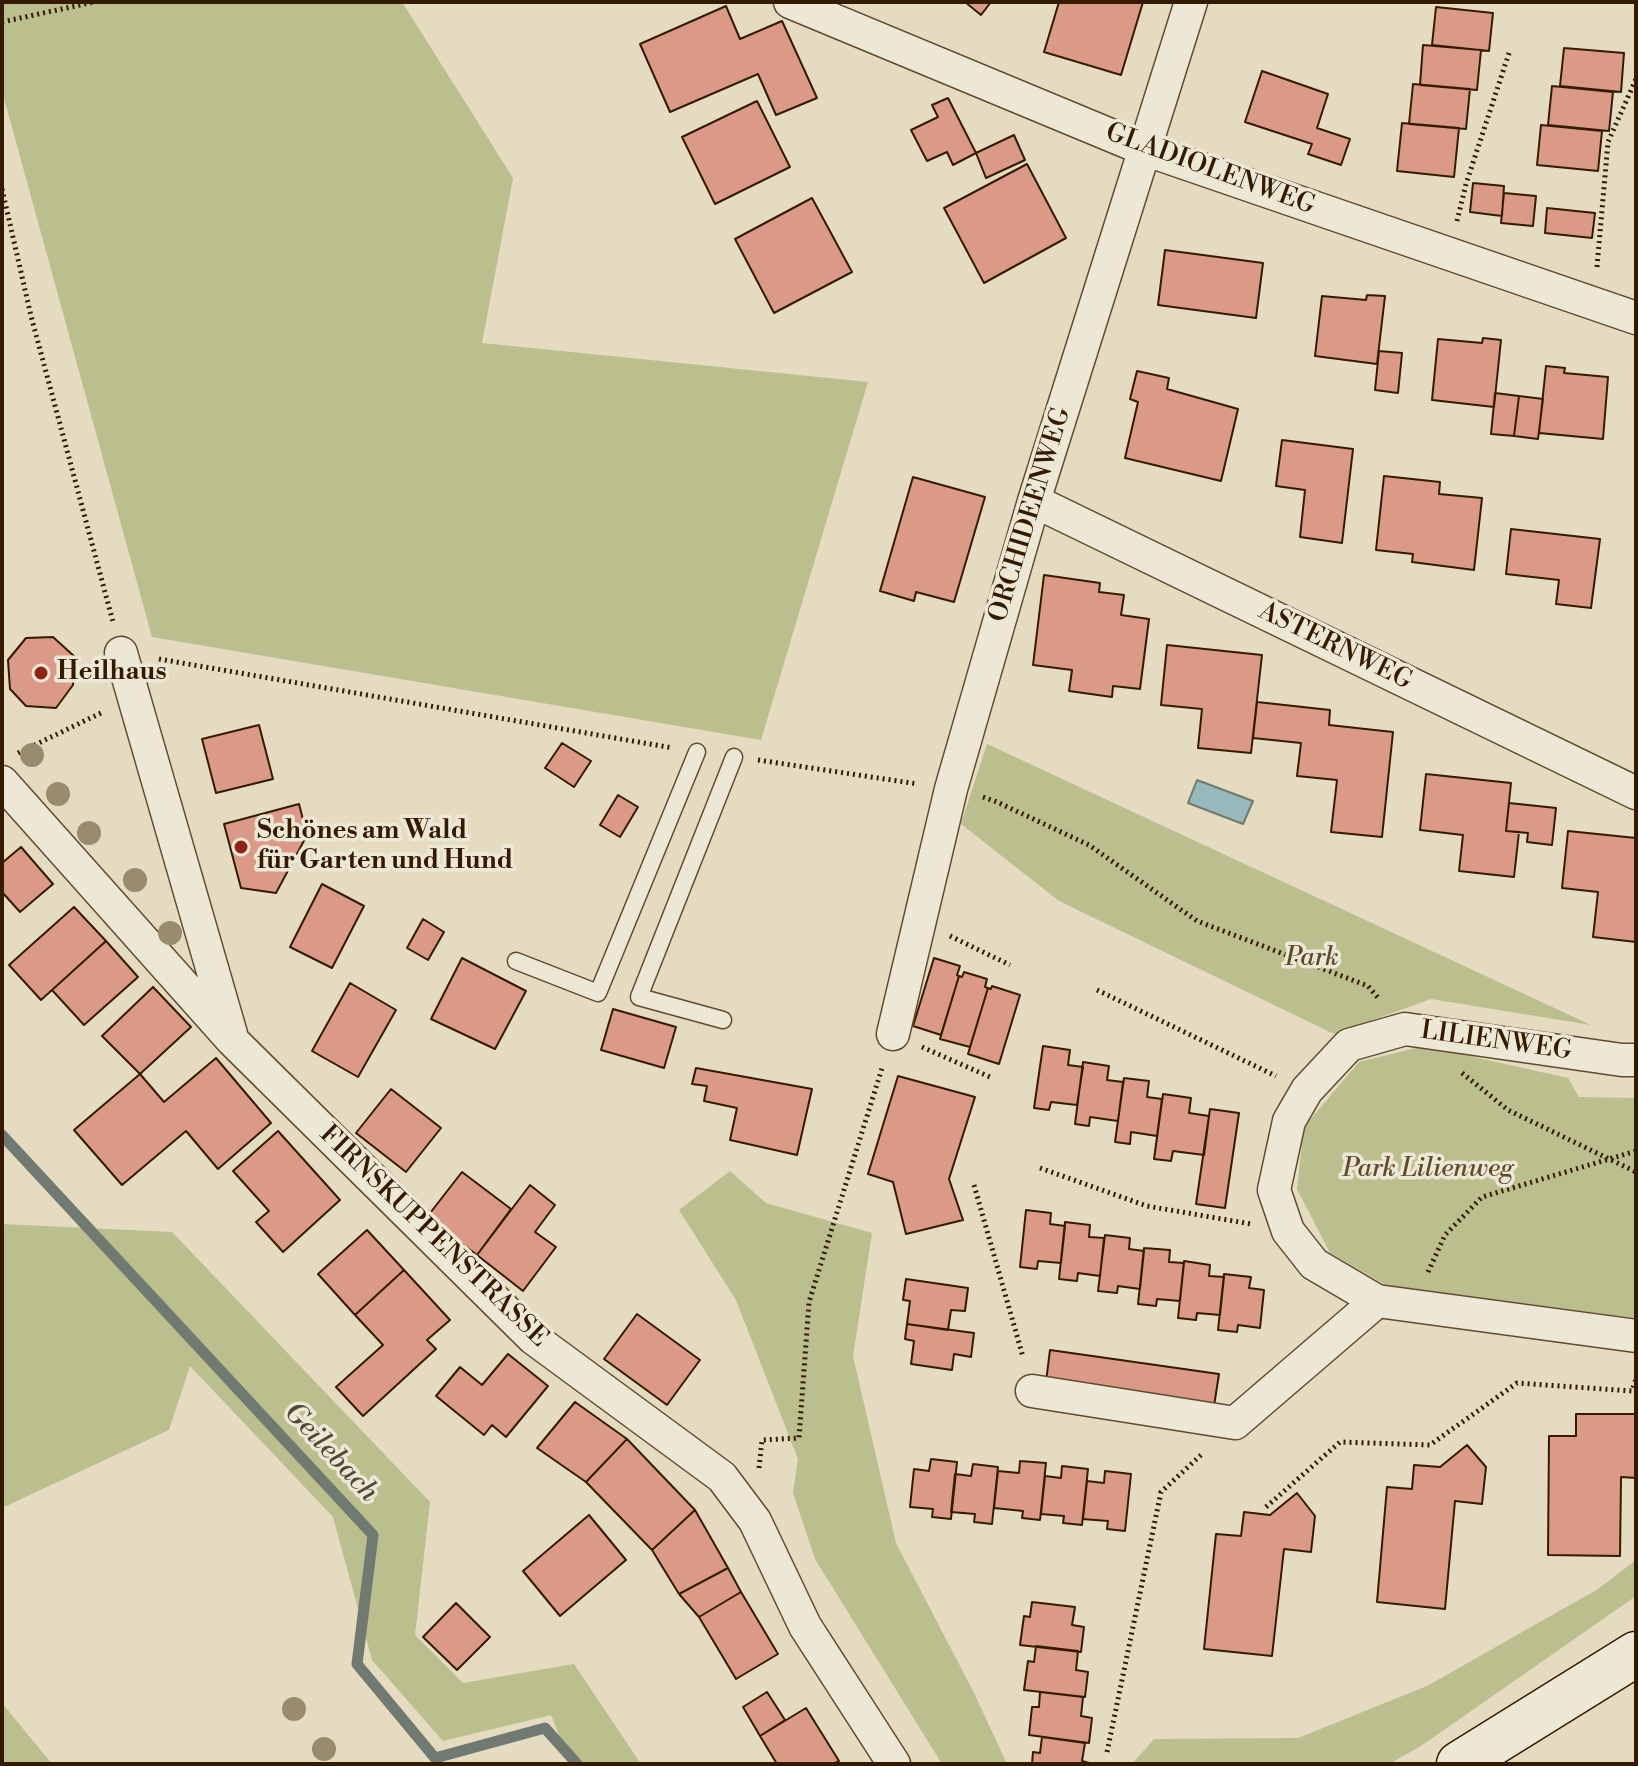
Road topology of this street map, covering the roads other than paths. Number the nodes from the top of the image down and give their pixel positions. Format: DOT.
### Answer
graph roads {
  1 [pos="790,2"];
  2 [pos="1191,2"];
  3 [pos="1144,149"];
  4 [pos="1636,318"];
  5 [pos="1034,501"];
  6 [pos="121,653"];
  7 [pos="697,752"];
  8 [pos="734,757"];
  9 [pos="8,769"];
  10 [pos="1636,793"];
  11 [pos="516,961"];
  12 [pos="723,1020"];
  13 [pos="893,1034"];
  14 [pos="233,1041"];
  15 [pos="1636,1060"];
  16 [pos="1377,1301"];
  17 [pos="1636,1336"];
  18 [pos="1032,1391"];
  19 [pos="1636,1654"];
  20 [pos="894,1764"];
  21 [pos="1459,1764"];
  1 -- 3 [label="street, GLADIOLENWEG"];
  2 -- 3 [label="street, ORCHIDEENWEG"];
  3 -- 4 [label="street, GLADIOLENWEG"];
  3 -- 5 [label="street, ORCHIDEENWEG"];
  5 -- 10 [label="street, ASTERNWEG"];
  5 -- 13 [label="street, ORCHIDEENWEG"];
  6 -- 14 [label="street, FIRNSKUPPENSTRASSE"];
  7 -- 11 [label="lane"];
  8 -- 12 [label="lane"];
  9 -- 14 [label="street, FIRNSKUPPENSTRASSE"];
  14 -- 20 [label="street, FIRNSKUPPENSTRASSE"];
  15 -- 16 [label="street, LILIENWEG"];
  16 -- 17 [label="street, LILIENWEG"];
  16 -- 18 [label="street"];
  19 -- 21 [label="main road"];
}
